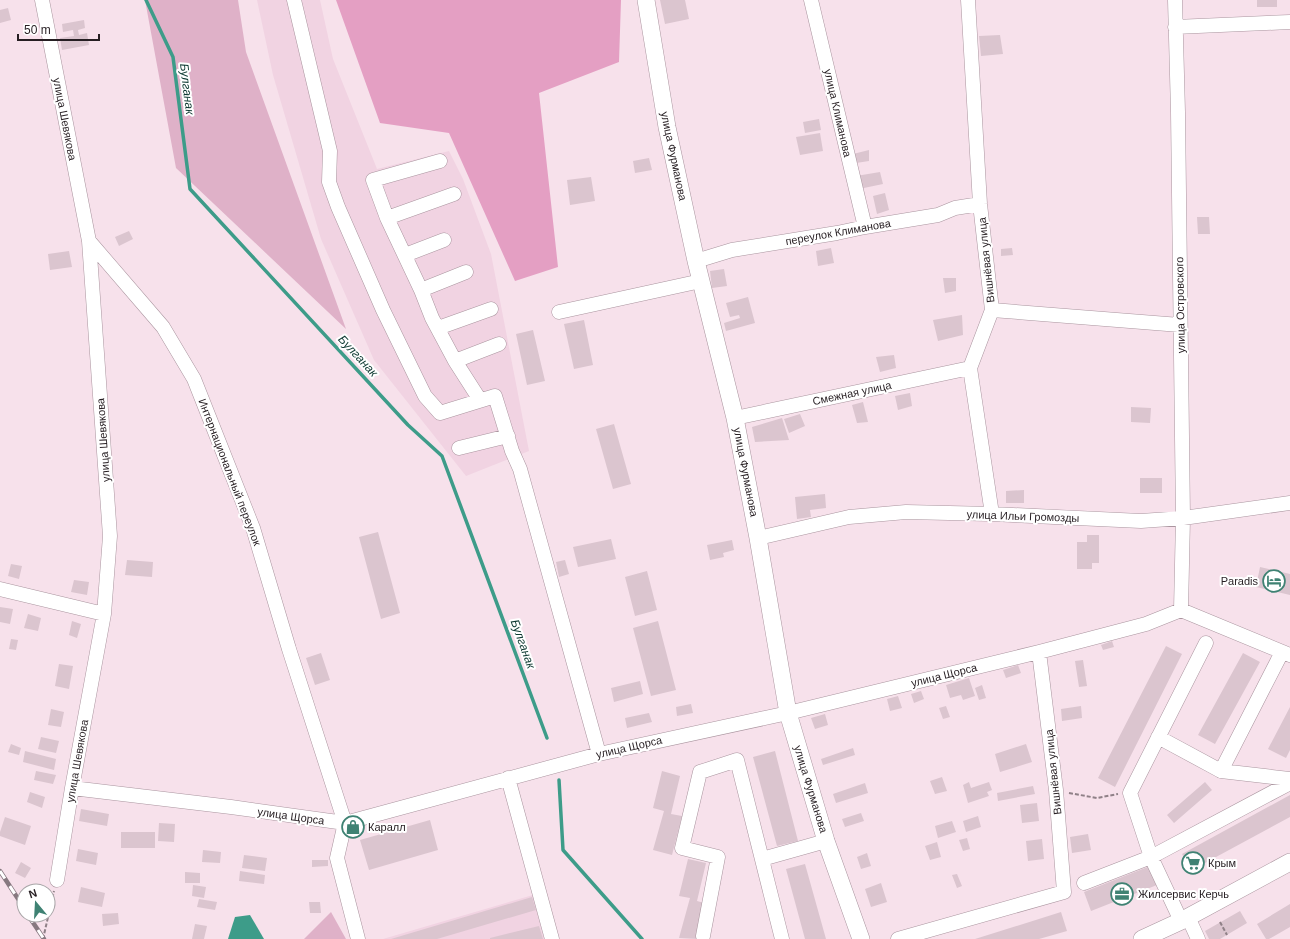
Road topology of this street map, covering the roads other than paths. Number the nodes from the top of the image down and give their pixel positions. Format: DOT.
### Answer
graph roads {
  1 [pos="42,0"];
  2 [pos="294,0"];
  3 [pos="646,0"];
  4 [pos="811,0"];
  5 [pos="968,0"];
  6 [pos="1175,0"];
  7 [pos="1290,22"];
  8 [pos="1176,27"];
  9 [pos="440,161"];
  10 [pos="454,194"];
  11 [pos="980,204"];
  12 [pos="387,218"];
  13 [pos="865,227"];
  14 [pos="444,240"];
  15 [pos="89,241"];
  16 [pos="405,255"];
  17 [pos="696,261"];
  18 [pos="466,272"];
  19 [pos="701,281"];
  20 [pos="421,290"];
  21 [pos="491,309"];
  22 [pos="992,310"];
  23 [pos="559,312"];
  24 [pos="1180,325"];
  25 [pos="438,328"];
  26 [pos="499,344"];
  27 [pos="455,361"];
  28 [pos="970,368"];
  29 [pos="480,400"];
  30 [pos="735,418"];
  31 [pos="508,436"];
  32 [pos="459,448"];
  33 [pos="1290,503"];
  34 [pos="992,514"];
  35 [pos="1183,518"];
  36 [pos="758,538"];
  37 [pos="0,589"];
  38 [pos="1181,610"];
  39 [pos="104,614"];
  40 [pos="1206,643"];
  41 [pos="1039,652"];
  42 [pos="1286,654"];
  43 [pos="788,713"];
  44 [pos="1158,737"];
  45 [pos="599,754"];
  46 [pos="1221,771"];
  47 [pos="508,778"];
  48 [pos="1290,779"];
  49 [pos="1290,783"];
  50 [pos="72,788"];
  51 [pos="345,824"];
  52 [pos="826,841"];
  53 [pos="1151,857"];
  54 [pos="762,859"];
  55 [pos="1290,862"];
  56 [pos="56,880"];
  57 [pos="1084,884"];
  58 [pos="1184,919"];
  59 [pos="703,936"];
  60 [pos="358,939"];
  61 [pos="552,939"];
  62 [pos="782,939"];
  63 [pos="861,939"];
  64 [pos="898,939"];
  65 [pos="1142,939"];
  66 [pos="1198,939"];
  1 -- 15 [label="street, улица Шевякова"];
  2 -- 29 [label="street"];
  3 -- 17 [label="main road, улица Фурманова"];
  4 -- 13 [label="street, улица Климанова"];
  5 -- 11 [label="street, Вишнёвая улица"];
  6 -- 8 [label="street, улица Островского"];
  7 -- 8 [label="street"];
  8 -- 24 [label="street, улица Островского"];
  9 -- 12 [label="street"];
  10 -- 12 [label="street"];
  11 -- 13 [label="street, переулок Климанова"];
  11 -- 22 [label="street, Вишнёвая улица"];
  12 -- 16 [label="street"];
  13 -- 17 [label="street, переулок Климанова"];
  14 -- 16 [label="street"];
  15 -- 39 [label="street, улица Шевякова"];
  15 -- 51 [label="street, Интернациональный переулок"];
  16 -- 20 [label="street"];
  17 -- 19 [label="main road, улица Фурманова"];
  18 -- 20 [label="street"];
  19 -- 23 [label="street"];
  19 -- 30 [label="main road, улица Фурманова"];
  20 -- 25 [label="street"];
  21 -- 25 [label="street"];
  22 -- 24 [label="street"];
  22 -- 28 [label="street, Вишнёвая улица"];
  24 -- 35 [label="street, улица Островского"];
  25 -- 27 [label="street"];
  26 -- 27 [label="street"];
  27 -- 29 [label="street"];
  28 -- 30 [label="street, Смежная улица"];
  28 -- 34 [label="street, Вишнёвая улица"];
  29 -- 31 [label="street"];
  30 -- 36 [label="main road, улица Фурманова"];
  31 -- 32 [label="street"];
  31 -- 45 [label="street"];
  33 -- 35 [label="street, улица Ильи Громозды"];
  34 -- 35 [label="street, улица Ильи Громозды"];
  34 -- 36 [label="street, улица Ильи Громозды"];
  35 -- 38 [label="street, улица Островского"];
  36 -- 43 [label="main road, улица Фурманова"];
  37 -- 39 [label="street"];
  38 -- 41 [label="street, улица Щорса"];
  38 -- 42 [label="street"];
  39 -- 50 [label="street, улица Шевякова"];
  40 -- 44 [label="street"];
  41 -- 43 [label="street, улица Щорса"];
  41 -- 64 [label="street, Вишнёвая улица"];
  42 -- 46 [label="street"];
  43 -- 45 [label="street, улица Щорса"];
  43 -- 52 [label="main road, улица Фурманова"];
  44 -- 46 [label="street"];
  44 -- 53 [label="street"];
  45 -- 47 [label="street, улица Щорса"];
  46 -- 48 [label="street"];
  47 -- 51 [label="street, улица Щорса"];
  47 -- 61 [label="street"];
  49 -- 53 [label="street"];
  50 -- 51 [label="street, улица Щорса"];
  50 -- 56 [label="street, улица Шевякова"];
  51 -- 60 [label="street"];
  52 -- 54 [label="street"];
  52 -- 63 [label="main road, улица Фурманова"];
  53 -- 57 [label="street"];
  53 -- 58 [label="street"];
  54 -- 59 [label="street"];
  54 -- 62 [label="street"];
  55 -- 58 [label="main road"];
  58 -- 65 [label="main road"];
  58 -- 66 [label="street"];
}
